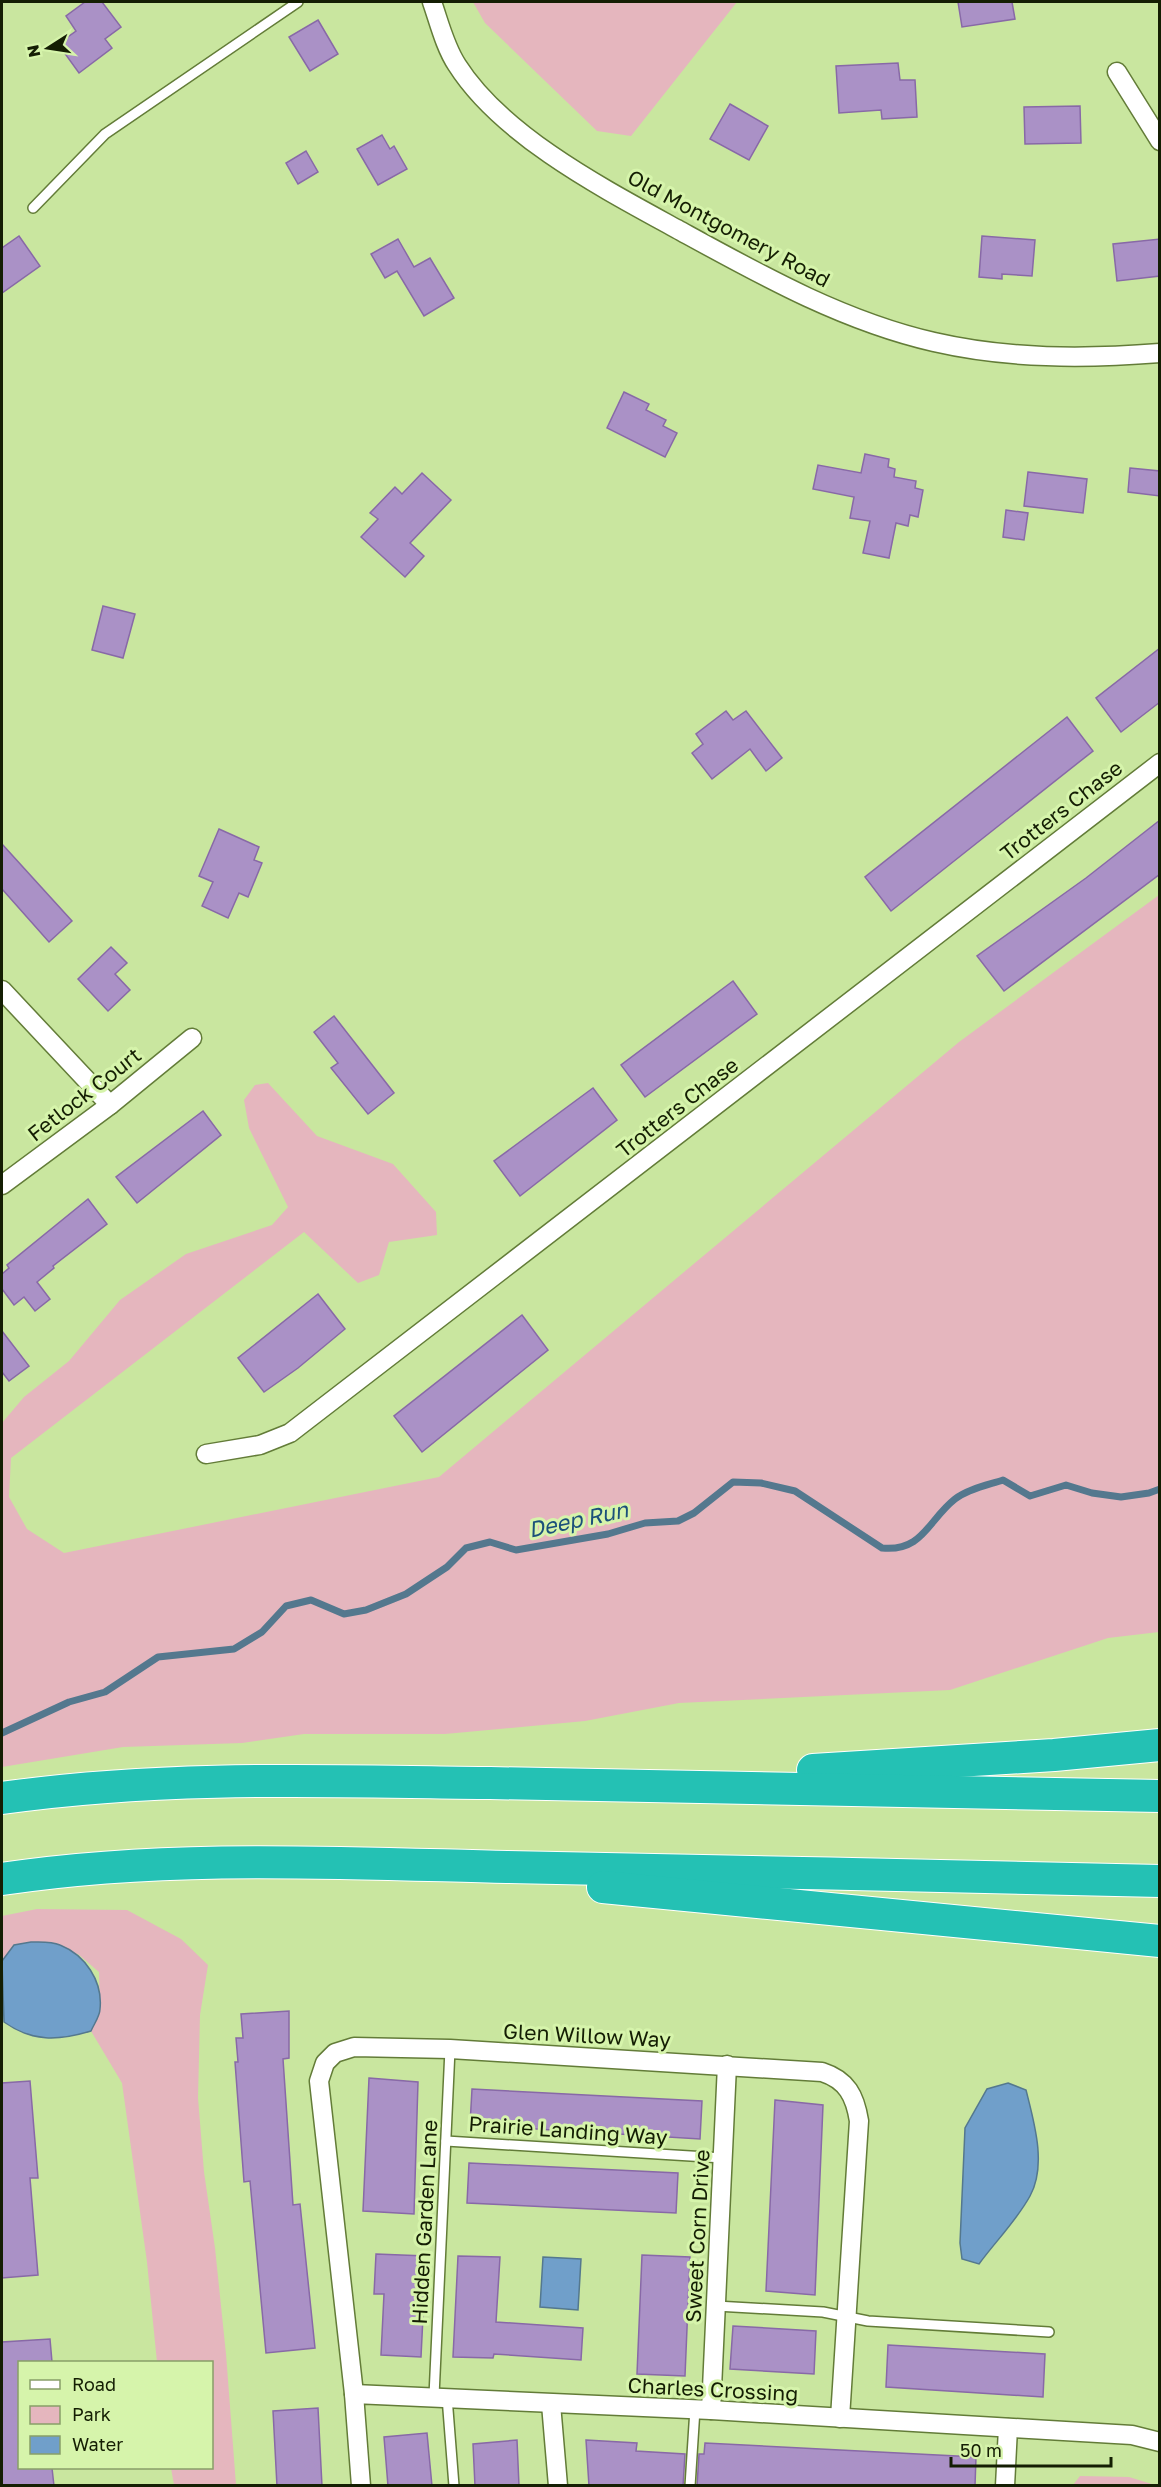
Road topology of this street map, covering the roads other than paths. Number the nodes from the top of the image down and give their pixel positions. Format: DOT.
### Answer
graph roads {
  1 [pos="298,2"];
  2 [pos="432,2"];
  3 [pos="1117,72"];
  4 [pos="1160,141"];
  5 [pos="33,208"];
  6 [pos="1160,354"];
  7 [pos="1160,763"];
  8 [pos="2,990"];
  9 [pos="192,1038"];
  10 [pos="110,1105"];
  11 [pos="2,1185"];
  12 [pos="206,1454"];
  13 [pos="1160,1745"];
  14 [pos="540,1784"];
  15 [pos="1160,1796"];
  16 [pos="2,1798"];
  17 [pos="411,1864"];
  18 [pos="2,1879"];
  19 [pos="1160,1881"];
  20 [pos="1160,1941"];
  21 [pos="450,2049"];
  22 [pos="727,2065"];
  23 [pos="446,2141"];
  24 [pos="723,2158"];
  25 [pos="716,2306"];
  26 [pos="845,2317"];
  27 [pos="1049,2332"];
  28 [pos="354,2394"];
  29 [pos="441,2397"];
  30 [pos="551,2404"];
  31 [pos="703,2409"];
  32 [pos="840,2418"];
  33 [pos="1008,2428"];
  34 [pos="1160,2442"];
  35 [pos="361,2486"];
  36 [pos="454,2486"];
  37 [pos="558,2486"];
  38 [pos="690,2486"];
  39 [pos="1005,2486"];
  1 -- 5 [label="lane"];
  2 -- 6 [label="street, Old Montgomery Road"];
  3 -- 4 [label="street"];
  7 -- 12 [label="street, Trotters Chase"];
  8 -- 10 [label="street"];
  9 -- 10 [label="street, Fetlock Court"];
  10 -- 11 [label="street, Fetlock Court"];
  13 -- 14 [label="highway"];
  14 -- 15 [label="highway"];
  14 -- 16 [label="highway"];
  17 -- 18 [label="highway"];
  17 -- 19 [label="highway"];
  17 -- 20 [label="highway"];
  21 -- 22 [label="street, Glen Willow Way"];
  21 -- 23 [label="lane, Hidden Garden Lane"];
  21 -- 28 [label="street, Glen Willow Way"];
  22 -- 24 [label="street, Sweet Corn Drive"];
  22 -- 26 [label="street, Glen Willow Way"];
  23 -- 24 [label="lane, Prairie Landing Way"];
  23 -- 29 [label="lane, Hidden Garden Lane"];
  24 -- 25 [label="street, Sweet Corn Drive"];
  25 -- 26 [label="lane"];
  25 -- 31 [label="street, Sweet Corn Drive"];
  26 -- 27 [label="lane"];
  26 -- 32 [label="street, Glen Willow Way"];
  28 -- 29 [label="street, Charles Crossing"];
  28 -- 35 [label="street"];
  29 -- 30 [label="street, Charles Crossing"];
  29 -- 36 [label="lane, Hidden Garden Lane"];
  30 -- 31 [label="street, Charles Crossing"];
  30 -- 37 [label="street"];
  31 -- 32 [label="street, Charles Crossing"];
  31 -- 38 [label="lane"];
  32 -- 33 [label="street, Charles Crossing"];
  33 -- 34 [label="street, Charles Crossing"];
  33 -- 39 [label="street"];
}
